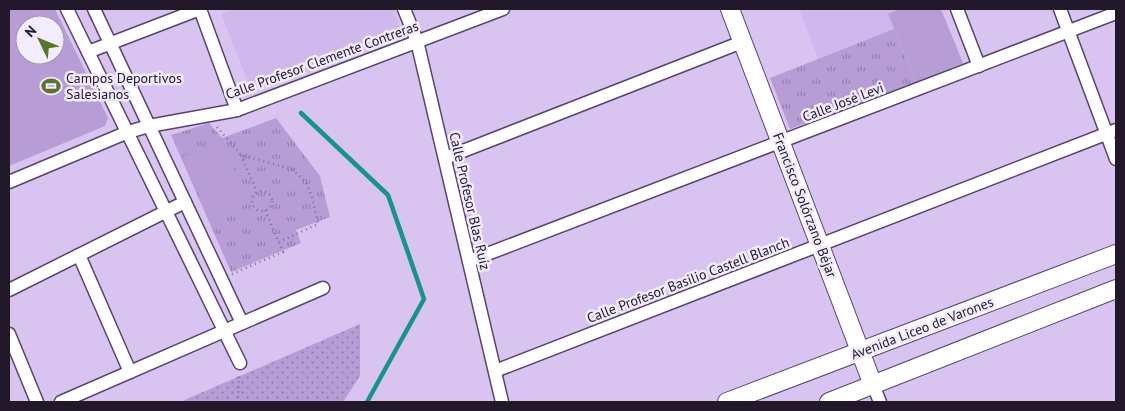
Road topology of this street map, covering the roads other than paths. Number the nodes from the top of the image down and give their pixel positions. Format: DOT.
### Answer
graph roads {
  1 [pos="67,9"];
  2 [pos="94,9"];
  3 [pos="200,9"];
  4 [pos="404,9"];
  5 [pos="503,9"];
  6 [pos="730,9"];
  7 [pos="957,9"];
  8 [pos="1060,9"];
  9 [pos="1116,13"];
  10 [pos="1068,32"];
  11 [pos="417,41"];
  12 [pos="742,42"];
  13 [pos="111,44"];
  14 [pos="88,52"];
  15 [pos="979,66"];
  16 [pos="237,110"];
  17 [pos="149,126"];
  18 [pos="128,132"];
  19 [pos="1112,132"];
  20 [pos="780,142"];
  21 [pos="445,158"];
  22 [pos="1116,159"];
  23 [pos="9,182"];
  24 [pos="185,202"];
  25 [pos="166,211"];
  26 [pos="820,245"];
  27 [pos="1116,254"];
  28 [pos="79,255"];
  29 [pos="469,261"];
  30 [pos="323,288"];
  31 [pos="1116,289"];
  32 [pos="9,290"];
  33 [pos="242,323"];
  34 [pos="225,331"];
  35 [pos="9,334"];
  36 [pos="860,352"];
  37 [pos="240,363"];
  38 [pos="494,371"];
  39 [pos="130,372"];
  40 [pos="873,385"];
  41 [pos="37,402"];
  42 [pos="61,402"];
  43 [pos="502,402"];
  44 [pos="727,402"];
  45 [pos="829,402"];
  46 [pos="880,402"];
  1 -- 14 [label="street"];
  2 -- 13 [label="street"];
  3 -- 13 [label="street"];
  3 -- 16 [label="street"];
  4 -- 11 [label="street, Calle Profesor Blas Ruíz"];
  5 -- 11 [label="street, Calle Profesor Clemente Contreras"];
  6 -- 12 [label="street, Francisco Solórzano Béjar"];
  7 -- 15 [label="street"];
  8 -- 10 [label="street"];
  9 -- 10 [label="street, Calle José Levi"];
  10 -- 15 [label="street, Calle José Levi"];
  10 -- 19 [label="street"];
  11 -- 16 [label="street, Calle Profesor Clemente Contreras"];
  11 -- 21 [label="street, Calle Profesor Blas Ruíz"];
  12 -- 20 [label="street, Francisco Solórzano Béjar"];
  12 -- 21 [label="street"];
  13 -- 14 [label="street"];
  13 -- 17 [label="street"];
  14 -- 18 [label="street"];
  15 -- 20 [label="street, Calle José Levi"];
  16 -- 17 [label="street, Calle Profesor Clemente Contreras"];
  17 -- 18 [label="street, Calle Profesor Clemente Contreras"];
  17 -- 24 [label="street"];
  18 -- 23 [label="street, Calle Profesor Clemente Contreras"];
  18 -- 25 [label="street"];
  19 -- 22 [label="street"];
  19 -- 26 [label="street, Calle Profesor Basilio Castell Blanch"];
  20 -- 26 [label="street, Francisco Solórzano Béjar"];
  20 -- 29 [label="street, Calle José Levi"];
  21 -- 29 [label="street, Calle Profesor Blas Ruíz"];
  24 -- 25 [label="street"];
  24 -- 33 [label="street"];
  25 -- 28 [label="street"];
  25 -- 34 [label="street"];
  26 -- 36 [label="street, Francisco Solórzano Béjar"];
  26 -- 38 [label="street, Calle Profesor Basilio Castell Blanch"];
  27 -- 36 [label="street, Avenida Liceo de Varones"];
  28 -- 32 [label="street"];
  28 -- 39 [label="street"];
  29 -- 38 [label="street, Calle Profesor Blas Ruíz"];
  30 -- 33 [label="street"];
  31 -- 40 [label="street"];
  33 -- 34 [label="street"];
  34 -- 37 [label="street"];
  34 -- 39 [label="street"];
  35 -- 41 [label="street"];
  36 -- 40 [label="street, Francisco Solórzano Béjar"];
  36 -- 44 [label="street, Avenida Liceo de Varones"];
  38 -- 43 [label="street, Calle Profesor Blas Ruíz"];
  39 -- 42 [label="street"];
  40 -- 45 [label="street"];
  40 -- 46 [label="street, Francisco Solórzano Béjar"];
}
